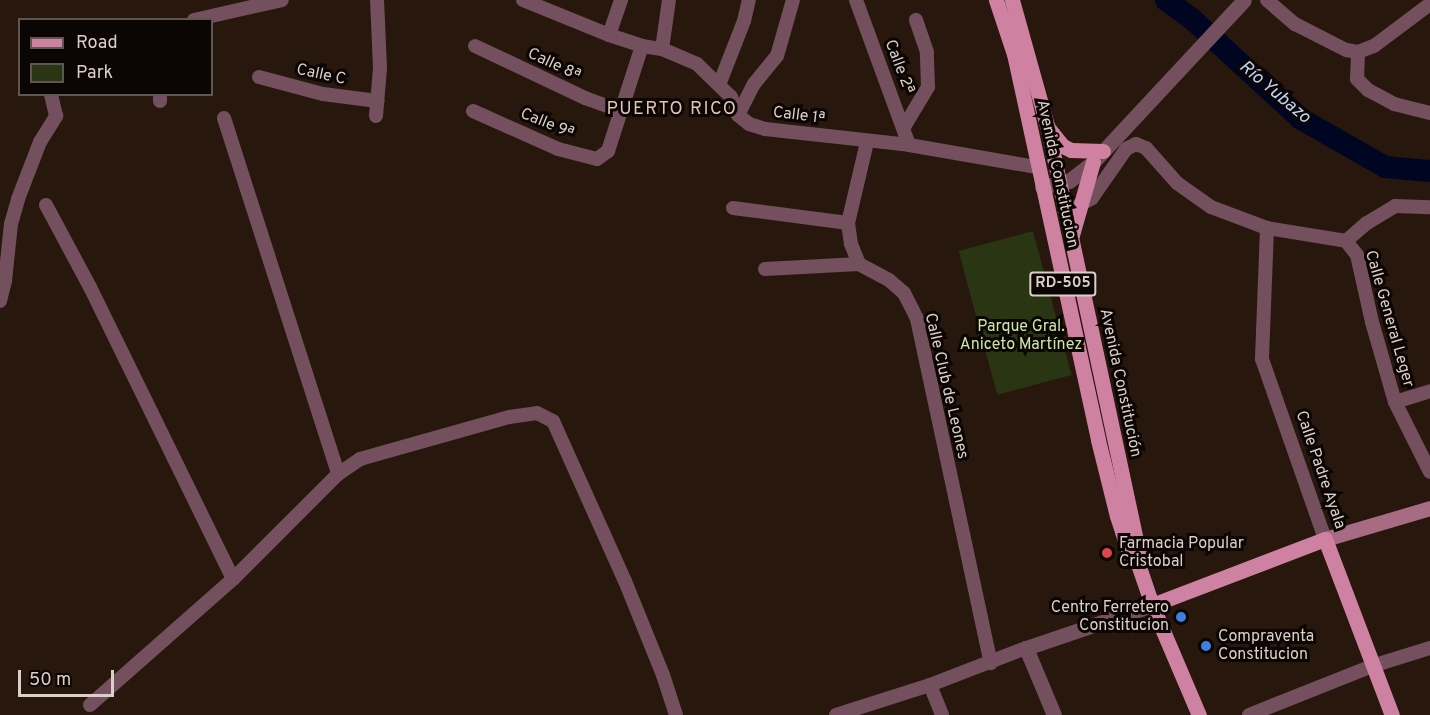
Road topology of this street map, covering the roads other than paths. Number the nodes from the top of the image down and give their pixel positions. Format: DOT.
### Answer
graph roads {
  1 [pos="282,0"];
  2 [pos="377,0"];
  3 [pos="523,0"];
  4 [pos="621,0"];
  5 [pos="669,0"];
  6 [pos="749,0"];
  7 [pos="793,0"];
  8 [pos="856,0"];
  9 [pos="996,0"];
  10 [pos="1012,0"];
  11 [pos="1244,0"];
  12 [pos="1267,0"];
  13 [pos="1430,4"];
  14 [pos="203,18"];
  15 [pos="916,20"];
  16 [pos="609,34"];
  17 [pos="475,46"];
  18 [pos="642,46"];
  19 [pos="662,49"];
  20 [pos="1358,52"];
  21 [pos="259,77"];
  22 [pos="718,86"];
  23 [pos="51,96"];
  24 [pos="378,101"];
  25 [pos="473,111"];
  26 [pos="621,111"];
  27 [pos="1430,113"];
  28 [pos="738,115"];
  29 [pos="376,116"];
  30 [pos="224,118"];
  31 [pos="1047,125"];
  32 [pos="904,127"];
  33 [pos="867,142"];
  34 [pos="909,145"];
  35 [pos="1101,153"];
  36 [pos="1037,167"];
  37 [pos="1059,183"];
  38 [pos="1042,187"];
  39 [pos="46,205"];
  40 [pos="1064,206"];
  41 [pos="1080,206"];
  42 [pos="1430,207"];
  43 [pos="733,208"];
  44 [pos="848,223"];
  45 [pos="1268,228"];
  46 [pos="1071,238"];
  47 [pos="1346,241"];
  48 [pos="859,264"];
  49 [pos="765,268"];
  50 [pos="1,301"];
  51 [pos="1430,391"];
  52 [pos="1395,402"];
  53 [pos="1430,472"];
  54 [pos="338,474"];
  55 [pos="1430,508"];
  56 [pos="1325,539"];
  57 [pos="1138,564"];
  58 [pos="233,579"];
  59 [pos="1152,605"];
  60 [pos="1026,648"];
  61 [pos="1430,648"];
  62 [pos="991,663"];
  63 [pos="1372,666"];
  64 [pos="930,685"];
  65 [pos="90,705"];
  66 [pos="676,715"];
  67 [pos="836,715"];
  68 [pos="942,715"];
  69 [pos="1054,715"];
  70 [pos="1200,715"];
  71 [pos="1249,715"];
  72 [pos="1392,715"];
  1 -- 14 [label="street"];
  2 -- 24 [label="street"];
  3 -- 16 [label="street"];
  4 -- 16 [label="street"];
  5 -- 19 [label="street"];
  6 -- 22 [label="street"];
  7 -- 28 [label="street"];
  8 -- 32 [label="street, Calle 2ª"];
  9 -- 36 [label="main road, Avenida Constitucion / RD-505"];
  10 -- 31 [label="main road, Avenida Constitución / RD-505"];
  11 -- 35 [label="street"];
  12 -- 20 [label="street"];
  13 -- 20 [label="street"];
  15 -- 32 [label="street"];
  16 -- 18 [label="street"];
  17 -- 26 [label="street, Calle 8ª"];
  18 -- 19 [label="street"];
  18 -- 26 [label="street"];
  19 -- 22 [label="street"];
  20 -- 27 [label="street"];
  21 -- 24 [label="street, Calle C"];
  22 -- 28 [label="street"];
  23 -- 50 [label="street"];
  24 -- 29 [label="street"];
  25 -- 26 [label="street, Calle 9ª"];
  28 -- 33 [label="street, Calle 1ª"];
  30 -- 54 [label="street"];
  31 -- 35 [label="main road"];
  31 -- 37 [label="main road, Avenida Constitución / RD-505"];
  32 -- 34 [label="street, Calle 2ª"];
  33 -- 34 [label="street, Calle 1ª"];
  33 -- 44 [label="street"];
  34 -- 36 [label="street, Calle 1ª"];
  35 -- 37 [label="street"];
  35 -- 41 [label="main road"];
  36 -- 38 [label="main road, Avenida Constitucion / RD-505"];
  37 -- 38 [label="street"];
  37 -- 40 [label="main road, Avenida Constitución / RD-505"];
  38 -- 57 [label="main road, Avenida Constitucion / RD-505"];
  39 -- 58 [label="street"];
  40 -- 41 [label="street"];
  40 -- 46 [label="main road, Avenida Constitución / RD-505"];
  41 -- 45 [label="street, Calle General Leger"];
  41 -- 46 [label="main road"];
  42 -- 47 [label="street"];
  43 -- 44 [label="street"];
  44 -- 48 [label="street"];
  45 -- 47 [label="street, Calle General Leger"];
  45 -- 56 [label="street, Calle Padre Ayala"];
  46 -- 57 [label="main road, Avenida Constitución / RD-505"];
  47 -- 52 [label="street, Calle General Leger"];
  48 -- 49 [label="street"];
  48 -- 62 [label="street, Calle Club de Leones"];
  51 -- 52 [label="street"];
  52 -- 53 [label="street, Calle General Leger"];
  54 -- 58 [label="street"];
  54 -- 66 [label="street"];
  55 -- 56 [label="main road"];
  56 -- 59 [label="main road"];
  56 -- 63 [label="main road, Calle Padre Ayala"];
  57 -- 59 [label="main road, RD-505"];
  58 -- 65 [label="street"];
  59 -- 60 [label="street"];
  59 -- 70 [label="main road, RD-505"];
  60 -- 62 [label="street"];
  60 -- 69 [label="street"];
  61 -- 63 [label="street"];
  62 -- 64 [label="street"];
  63 -- 71 [label="street"];
  63 -- 72 [label="main road, Calle Padre Ayala"];
  64 -- 67 [label="street"];
  64 -- 68 [label="street"];
}
